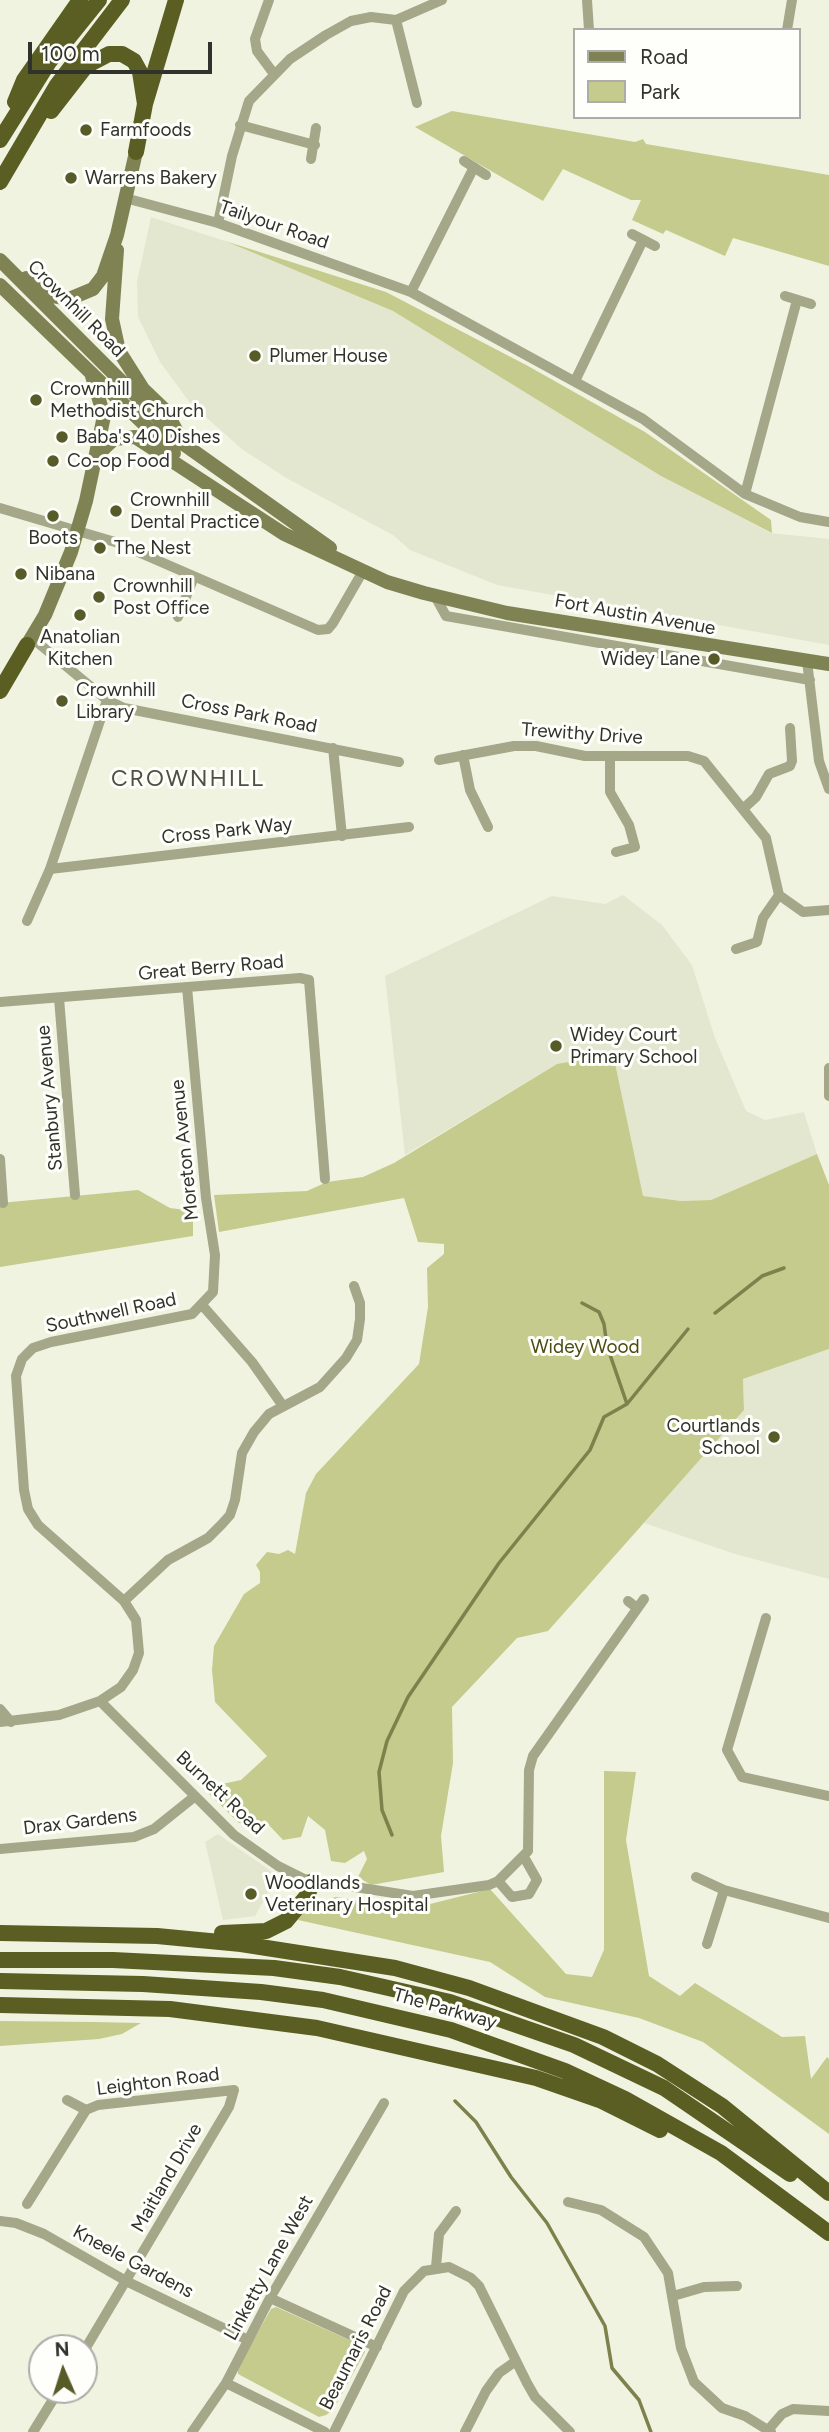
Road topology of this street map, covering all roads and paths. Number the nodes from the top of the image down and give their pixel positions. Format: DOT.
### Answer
graph roads {
  1 [pos="80,0"];
  2 [pos="99,0"];
  3 [pos="121,0"];
  4 [pos="176,0"];
  5 [pos="269,0"];
  6 [pos="442,0"];
  7 [pos="587,0"];
  8 [pos="792,0"];
  9 [pos="396,20"];
  10 [pos="589,28"];
  11 [pos="787,28"];
  12 [pos="274,74"];
  13 [pos="417,103"];
  14 [pos="145,104"];
  15 [pos="240,125"];
  16 [pos="316,128"];
  17 [pos="1,138"];
  18 [pos="315,145"];
  19 [pos="18,149"];
  20 [pos="136,152"];
  21 [pos="311,159"];
  22 [pos="464,162"];
  23 [pos="474,167"];
  24 [pos="486,175"];
  25 [pos="0,182"];
  26 [pos="125,198"];
  27 [pos="218,223"];
  28 [pos="632,234"];
  29 [pos="117,235"];
  30 [pos="643,240"];
  31 [pos="655,246"];
  32 [pos="2,262"];
  33 [pos="0,285"];
  34 [pos="411,292"];
  35 [pos="785,296"];
  36 [pos="797,300"];
  37 [pos="811,304"];
  38 [pos="92,376"];
  39 [pos="575,381"];
  40 [pos="185,445"];
  41 [pos="96,456"];
  42 [pos="207,482"];
  43 [pos="745,494"];
  44 [pos="0,508"];
  45 [pos="829,522"];
  46 [pos="79,530"];
  47 [pos="363,571"];
  48 [pos="194,576"];
  49 [pos="435,596"];
  50 [pos="178,617"];
  51 [pos="28,645"];
  52 [pos="807,661"];
  53 [pos="829,664"];
  54 [pos="0,667"];
  55 [pos="810,680"];
  56 [pos="0,691"];
  57 [pos="107,700"];
  58 [pos="790,728"];
  59 [pos="333,748"];
  60 [pos="463,755"];
  61 [pos="610,757"];
  62 [pos="439,760"];
  63 [pos="399,762"];
  64 [pos="829,789"];
  65 [pos="744,808"];
  66 [pos="409,827"];
  67 [pos="488,827"];
  68 [pos="342,836"];
  69 [pos="616,852"];
  70 [pos="50,869"];
  71 [pos="779,895"];
  72 [pos="829,910"];
  73 [pos="27,921"];
  74 [pos="757,942"];
  75 [pos="736,949"];
  76 [pos="764,954"];
  77 [pos="187,987"];
  78 [pos="59,998"];
  79 [pos="0,1002"];
  80 [pos="829,1068"];
  81 [pos="829,1096"];
  82 [pos="0,1159"];
  83 [pos="325,1179"];
  84 [pos="75,1195"];
  85 [pos="3,1203"];
  86 [pos="354,1286"];
  87 [pos="202,1305"];
  88 [pos="283,1406"];
  89 [pos="644,1599"];
  90 [pos="124,1601"];
  91 [pos="628,1601"];
  92 [pos="637,1608"];
  93 [pos="766,1618"];
  94 [pos="100,1701"];
  95 [pos="0,1709"];
  96 [pos="0,1722"];
  97 [pos="11,1722"];
  98 [pos="829,1796"];
  99 [pos="194,1797"];
  100 [pos="0,1849"];
  101 [pos="524,1857"];
  102 [pos="696,1877"];
  103 [pos="313,1881"];
  104 [pos="498,1881"];
  105 [pos="724,1890"];
  106 [pos="829,1918"];
  107 [pos="0,1933"];
  108 [pos="157,1936"];
  109 [pos="707,1944"];
  110 [pos="0,1960"];
  111 [pos="0,1981"];
  112 [pos="0,2006"];
  113 [pos="234,2090"];
  114 [pos="67,2100"];
  115 [pos="384,2103"];
  116 [pos="86,2110"];
  117 [pos="721,2153"];
  118 [pos="829,2193"];
  119 [pos="568,2202"];
  120 [pos="27,2204"];
  121 [pos="829,2204"];
  122 [pos="456,2211"];
  123 [pos="0,2221"];
  124 [pos="829,2233"];
  125 [pos="436,2267"];
  126 [pos="128,2282"];
  127 [pos="737,2286"];
  128 [pos="673,2295"];
  129 [pos="270,2298"];
  130 [pos="95,2334"];
  131 [pos="248,2340"];
  132 [pos="377,2347"];
  133 [pos="516,2361"];
  134 [pos="226,2383"];
  135 [pos="50,2404"];
  136 [pos="829,2412"];
  137 [pos="769,2431"];
  138 [pos="33,2432"];
  139 [pos="192,2432"];
  140 [pos="325,2432"];
  141 [pos="334,2432"];
  142 [pos="465,2432"];
  143 [pos="570,2432"];
  1 -- 17 [label="highway"];
  2 -- 17 [label="highway"];
  3 -- 19 [label="highway"];
  4 -- 14 [label="highway"];
  5 -- 12 [label="street"];
  6 -- 9 [label="street"];
  7 -- 10 [label="street"];
  8 -- 11 [label="street"];
  9 -- 12 [label="street"];
  9 -- 13 [label="street"];
  12 -- 15 [label="street"];
  14 -- 19 [label="highway"];
  14 -- 20 [label="highway"];
  15 -- 18 [label="street"];
  15 -- 27 [label="street"];
  16 -- 18 [label="street"];
  18 -- 21 [label="street"];
  19 -- 25 [label="highway"];
  20 -- 26 [label="main road"];
  22 -- 23 [label="street"];
  23 -- 24 [label="street"];
  23 -- 34 [label="street"];
  26 -- 27 [label="street, Tailyour Road"];
  26 -- 29 [label="main road"];
  27 -- 34 [label="street, Tailyour Road"];
  28 -- 30 [label="street"];
  29 -- 32 [label="main road"];
  29 -- 40 [label="main road"];
  30 -- 31 [label="street"];
  30 -- 39 [label="street"];
  32 -- 40 [label="main road, Crownhill Road"];
  33 -- 38 [label="main road, Crownhill Road"];
  34 -- 39 [label="street, Tailyour Road"];
  35 -- 36 [label="street"];
  36 -- 37 [label="street"];
  36 -- 43 [label="street"];
  38 -- 41 [label="main road"];
  38 -- 42 [label="main road, Crownhill Road"];
  39 -- 43 [label="street, Tailyour Road"];
  40 -- 47 [label="main road, Fort Austin Avenue"];
  41 -- 42 [label="main road, Fort Austin Avenue"];
  41 -- 46 [label="main road"];
  42 -- 47 [label="main road, Fort Austin Avenue"];
  43 -- 45 [label="street, Tailyour Road"];
  44 -- 46 [label="street"];
  46 -- 48 [label="street"];
  46 -- 51 [label="main road"];
  47 -- 48 [label="street"];
  47 -- 49 [label="main road, Fort Austin Avenue"];
  48 -- 50 [label="street"];
  49 -- 52 [label="main road, Fort Austin Avenue"];
  49 -- 55 [label="street, Fort Austin Avenue"];
  51 -- 54 [label="highway"];
  51 -- 56 [label="highway"];
  51 -- 57 [label="street, Cross Park Road"];
  52 -- 53 [label="main road, Fort Austin Avenue"];
  52 -- 55 [label="street"];
  55 -- 64 [label="street"];
  57 -- 59 [label="street, Cross Park Road"];
  57 -- 70 [label="street"];
  58 -- 65 [label="street"];
  59 -- 63 [label="street, Cross Park Road"];
  59 -- 68 [label="street"];
  60 -- 61 [label="street, Trewithy Drive"];
  60 -- 62 [label="street, Trewithy Drive"];
  60 -- 67 [label="street"];
  61 -- 65 [label="street, Trewithy Drive"];
  61 -- 69 [label="street"];
  65 -- 71 [label="street, Trewithy Drive"];
  66 -- 68 [label="street, Cross Park Way"];
  68 -- 70 [label="street, Cross Park Way"];
  70 -- 73 [label="street"];
  71 -- 72 [label="street"];
  71 -- 74 [label="street"];
  74 -- 75 [label="street"];
  74 -- 76 [label="street"];
  77 -- 78 [label="street, Great Berry Road"];
  77 -- 83 [label="street, Great Berry Road"];
  77 -- 87 [label="street, Moreton Avenue"];
  78 -- 79 [label="street, Great Berry Road"];
  78 -- 84 [label="street, Stanbury Avenue"];
  80 -- 81 [label="street"];
  82 -- 85 [label="street"];
  86 -- 88 [label="street"];
  87 -- 88 [label="street"];
  87 -- 90 [label="street, Southwell Road"];
  88 -- 90 [label="street"];
  89 -- 92 [label="street"];
  90 -- 94 [label="street, Southwell Road"];
  91 -- 92 [label="street"];
  92 -- 101 [label="street"];
  93 -- 98 [label="street"];
  94 -- 97 [label="street, Southwell Road"];
  94 -- 99 [label="street, Burnett Road"];
  95 -- 97 [label="street"];
  96 -- 97 [label="street, Southwell Road"];
  99 -- 100 [label="street, Drax Gardens"];
  99 -- 103 [label="street, Burnett Road"];
  101 -- 104 [label="street, Burnett Road"];
  101 -- 104 [label="street"];
  102 -- 105 [label="street"];
  103 -- 104 [label="street, Burnett Road"];
  103 -- 108 [label="highway"];
  105 -- 106 [label="street"];
  105 -- 109 [label="street"];
  107 -- 108 [label="highway"];
  108 -- 118 [label="highway"];
  110 -- 121 [label="highway, The Parkway"];
  111 -- 117 [label="highway, The Parkway"];
  112 -- 117 [label="highway"];
  113 -- 116 [label="street, Leighton Road"];
  113 -- 126 [label="street, Maitland Drive"];
  114 -- 116 [label="street, Leighton Road"];
  115 -- 129 [label="street, Linketty Lane West"];
  116 -- 120 [label="street, Leighton Road"];
  117 -- 124 [label="highway, The Parkway"];
  119 -- 128 [label="street"];
  122 -- 125 [label="street"];
  123 -- 126 [label="street, Kneele Gardens"];
  125 -- 132 [label="street, Beaumaris Road"];
  125 -- 133 [label="street"];
  126 -- 130 [label="street, Maitland Drive"];
  126 -- 131 [label="street, Kneele Gardens"];
  127 -- 128 [label="street"];
  128 -- 137 [label="street"];
  129 -- 131 [label="street, Linketty Lane West"];
  129 -- 132 [label="street"];
  131 -- 134 [label="street, Linketty Lane West"];
  132 -- 141 [label="street, Beaumaris Road"];
  133 -- 142 [label="street"];
  133 -- 143 [label="street"];
  134 -- 139 [label="street, Linketty Lane West"];
  134 -- 140 [label="street"];
  135 -- 138 [label="street"];
  136 -- 137 [label="street"];
}
